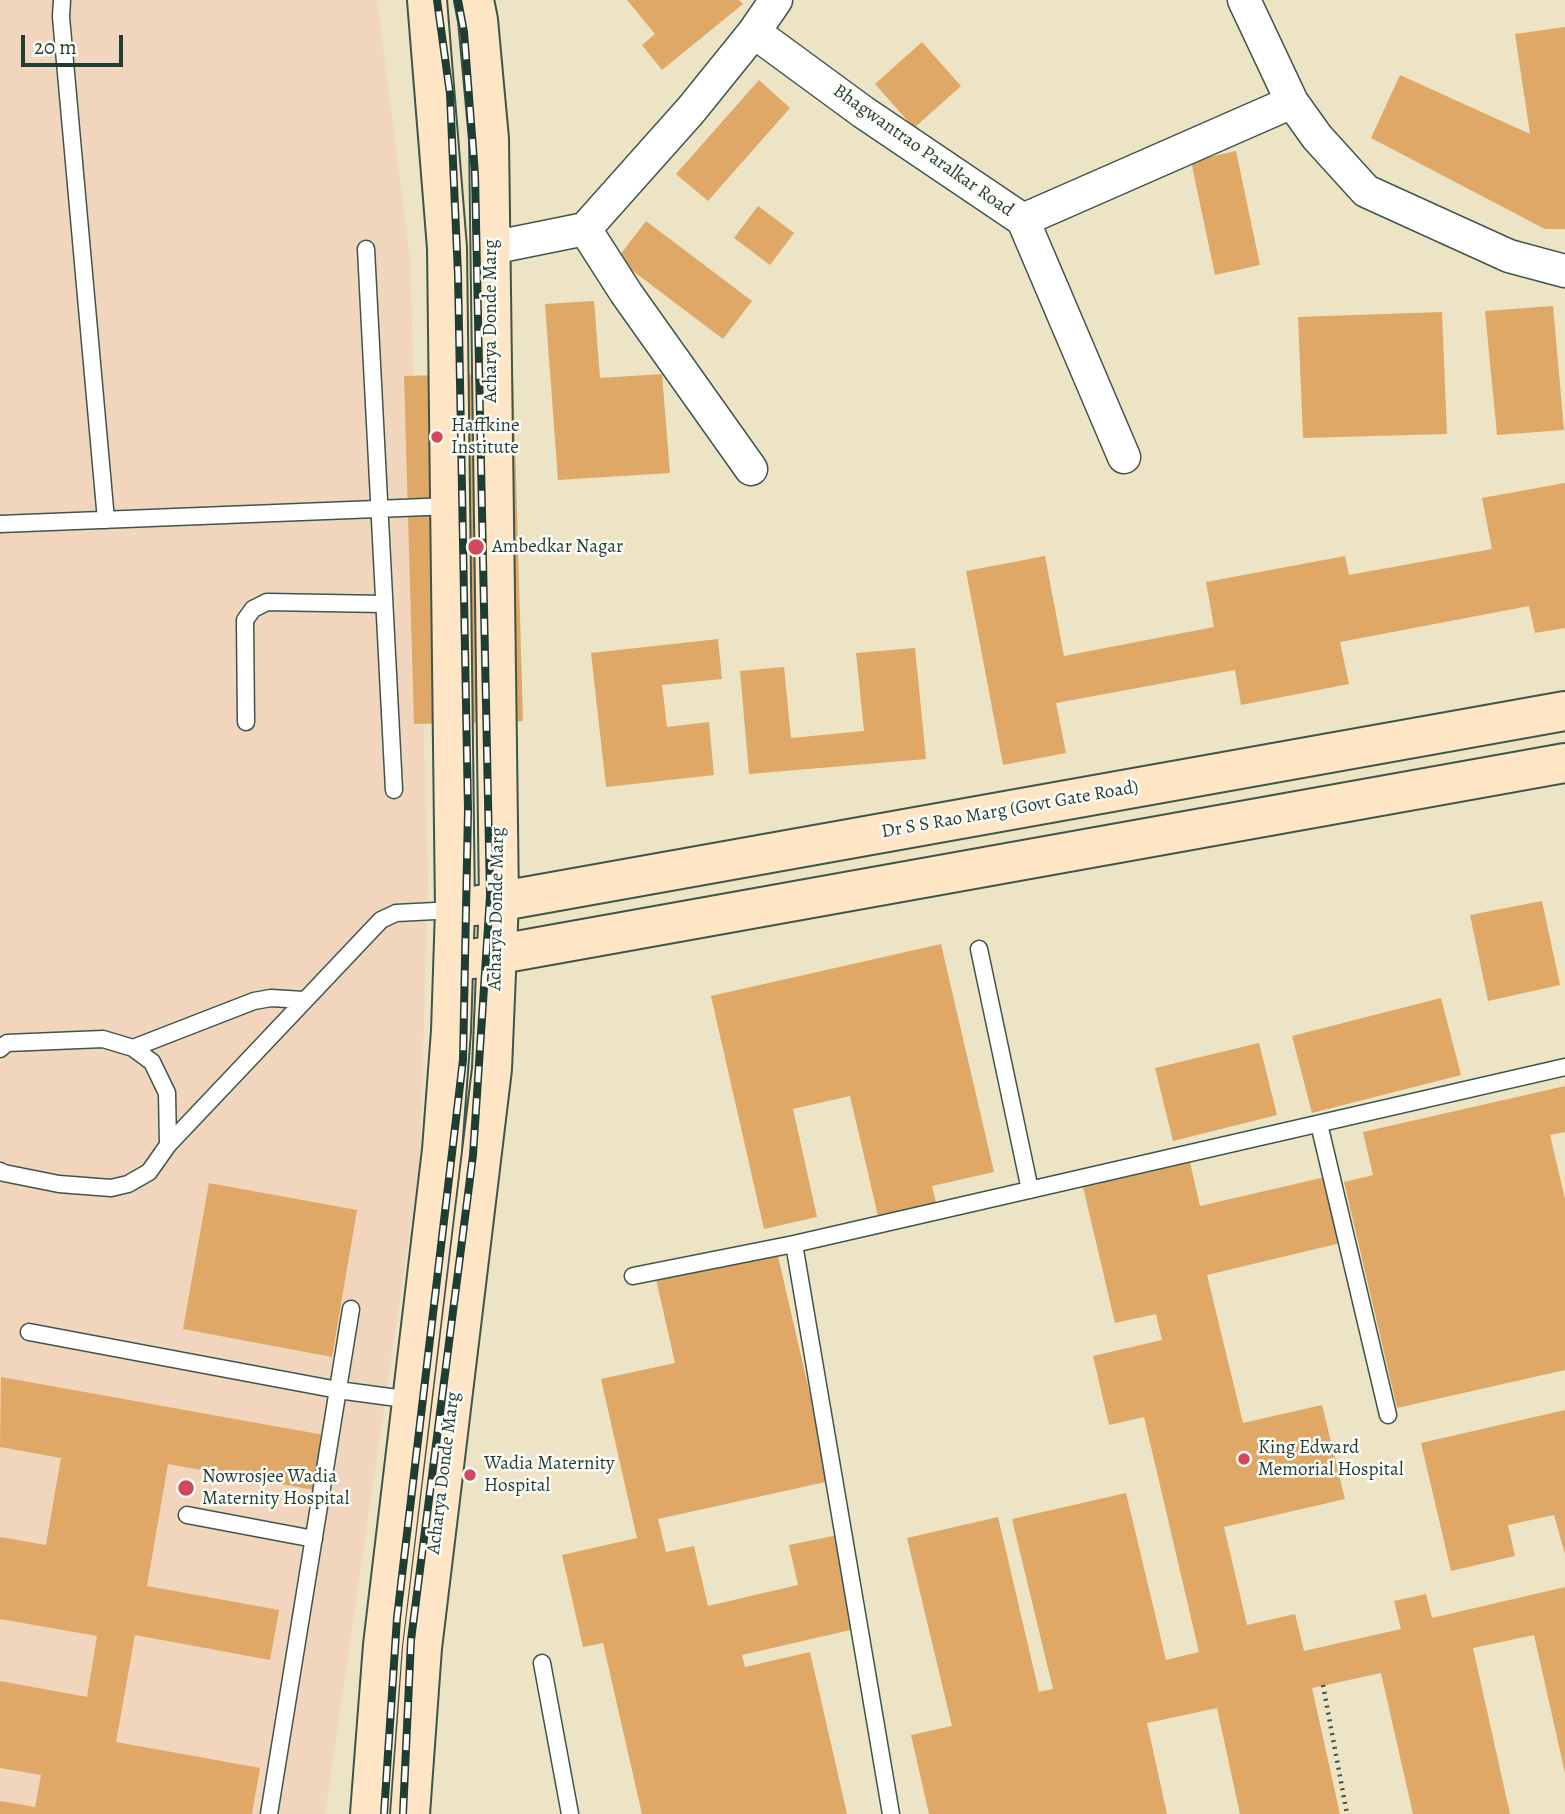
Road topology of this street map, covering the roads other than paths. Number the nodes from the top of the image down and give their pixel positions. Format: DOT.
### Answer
graph roads {
  1 [pos="62,0"];
  2 [pos="427,0"];
  3 [pos="474,0"];
  4 [pos="776,0"];
  5 [pos="1244,0"];
  6 [pos="754,32"];
  7 [pos="1292,102"];
  8 [pos="1023,220"];
  9 [pos="585,229"];
  10 [pos="491,248"];
  11 [pos="366,249"];
  12 [pos="1565,271"];
  13 [pos="491,348"];
  14 [pos="448,349"];
  15 [pos="1124,457"];
  16 [pos="751,469"];
  17 [pos="451,506"];
  18 [pos="380,509"];
  19 [pos="106,520"];
  20 [pos="0,524"];
  21 [pos="495,603"];
  22 [pos="384,604"];
  23 [pos="453,604"];
  24 [pos="1565,712"];
  25 [pos="246,722"];
  26 [pos="1565,764"];
  27 [pos="394,790"];
  28 [pos="499,901"];
  29 [pos="454,910"];
  30 [pos="979,949"];
  31 [pos="497,955"];
  32 [pos="453,963"];
  33 [pos="304,1000"];
  34 [pos="2,1045"];
  35 [pos="133,1048"];
  36 [pos="1565,1067"];
  37 [pos="1319,1124"];
  38 [pos="168,1145"];
  39 [pos="0,1171"];
  40 [pos="1030,1190"];
  41 [pos="794,1244"];
  42 [pos="633,1276"];
  43 [pos="351,1309"];
  44 [pos="29,1332"];
  45 [pos="338,1390"];
  46 [pos="412,1400"];
  47 [pos="1388,1415"];
  48 [pos="187,1515"];
  49 [pos="314,1539"];
  50 [pos="395,1552"];
  51 [pos="433,1560"];
  52 [pos="542,1663"];
  53 [pos="269,1814"];
  54 [pos="370,1814"];
  55 [pos="410,1814"];
  56 [pos="570,1814"];
  57 [pos="891,1814"];
  1 -- 19 [label="lane"];
  2 -- 14 [label="main road, Acharya Donde Marg"];
  3 -- 10 [label="main road, Acharya Donde Marg"];
  4 -- 6 [label="street"];
  5 -- 7 [label="street"];
  6 -- 8 [label="street, Bhagwantrao Paralkar Road"];
  6 -- 9 [label="street"];
  7 -- 8 [label="street, Bhagwantrao Paralkar Road"];
  7 -- 12 [label="street"];
  8 -- 15 [label="street"];
  9 -- 10 [label="street"];
  9 -- 16 [label="street"];
  10 -- 13 [label="main road, Acharya Donde Marg"];
  11 -- 18 [label="lane"];
  13 -- 14 [label="main road"];
  13 -- 21 [label="main road, Acharya Donde Marg"];
  14 -- 17 [label="main road, Acharya Donde Marg"];
  17 -- 18 [label="lane"];
  17 -- 23 [label="main road, Acharya Donde Marg"];
  18 -- 19 [label="lane"];
  18 -- 22 [label="lane"];
  19 -- 20 [label="lane"];
  21 -- 23 [label="main road"];
  21 -- 28 [label="main road, Acharya Donde Marg"];
  22 -- 25 [label="lane"];
  22 -- 27 [label="lane"];
  23 -- 29 [label="main road, Acharya Donde Marg"];
  24 -- 28 [label="main road, Dr S S Rao Marg (Govt Gate Road)"];
  26 -- 31 [label="main road"];
  28 -- 29 [label="main road, Dr S S Rao Marg (Govt Gate Road)"];
  28 -- 31 [label="main road, Acharya Donde Marg"];
  29 -- 32 [label="main road, Acharya Donde Marg"];
  29 -- 33 [label="lane"];
  30 -- 40 [label="lane"];
  31 -- 32 [label="main road"];
  31 -- 51 [label="main road, Acharya Donde Marg"];
  32 -- 46 [label="main road, Acharya Donde Marg"];
  33 -- 35 [label="lane"];
  33 -- 38 [label="lane"];
  34 -- 35 [label="lane"];
  35 -- 38 [label="lane"];
  36 -- 37 [label="lane"];
  37 -- 40 [label="lane"];
  37 -- 47 [label="lane"];
  38 -- 39 [label="lane"];
  40 -- 41 [label="lane"];
  41 -- 42 [label="lane"];
  41 -- 57 [label="lane"];
  43 -- 45 [label="lane"];
  44 -- 45 [label="lane"];
  45 -- 46 [label="lane"];
  45 -- 49 [label="lane"];
  46 -- 50 [label="main road, Acharya Donde Marg"];
  48 -- 49 [label="lane"];
  49 -- 53 [label="lane"];
  50 -- 51 [label="main road"];
  50 -- 54 [label="main road, Acharya Donde Marg"];
  51 -- 55 [label="main road, Acharya Donde Marg"];
  52 -- 56 [label="lane"];
}
